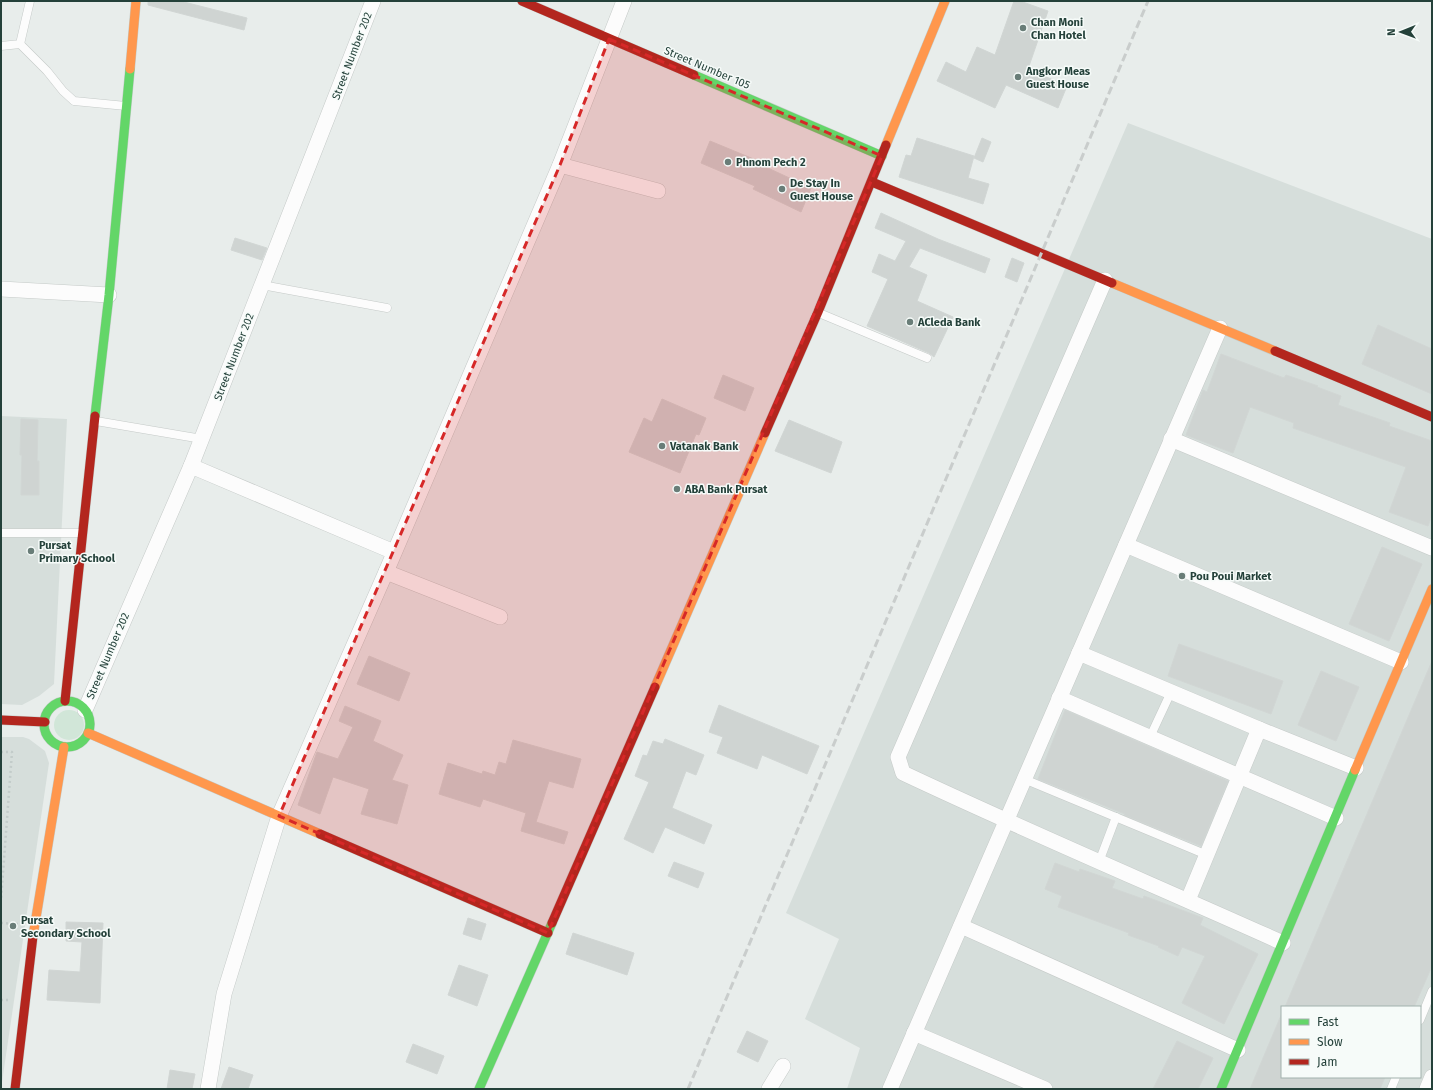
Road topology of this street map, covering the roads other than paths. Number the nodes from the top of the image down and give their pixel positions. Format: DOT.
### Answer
graph roads {
  1 [pos="30,1"];
  2 [pos="136,1"];
  3 [pos="373,1"];
  4 [pos="522,1"];
  5 [pos="624,1"];
  6 [pos="945,1"];
  7 [pos="609,39"];
  8 [pos="20,44"];
  9 [pos="1,46"];
  10 [pos="127,106"];
  11 [pos="882,156"];
  12 [pos="560,165"];
  13 [pos="872,182"];
  14 [pos="658,191"];
  15 [pos="1105,280"];
  16 [pos="262,285"];
  17 [pos="1,289"];
  18 [pos="109,295"];
  19 [pos="387,308"];
  20 [pos="818,312"];
  21 [pos="1220,328"];
  22 [pos="927,358"];
  23 [pos="1432,416"];
  24 [pos="95,421"];
  25 [pos="202,439"];
  26 [pos="1171,439"];
  27 [pos="191,466"];
  28 [pos="1,533"];
  29 [pos="82,533"];
  30 [pos="1126,545"];
  31 [pos="1432,548"];
  32 [pos="394,552"];
  33 [pos="386,572"];
  34 [pos="1432,589"];
  35 [pos="500,617"];
  36 [pos="1079,653"];
  37 [pos="1401,662"];
  38 [pos="1171,692"];
  39 [pos="1059,698"];
  40 [pos="65,701"];
  41 [pos="85,710"];
  42 [pos="1,720"];
  43 [pos="45,722"];
  44 [pos="1259,730"];
  45 [pos="88,733"];
  46 [pos="1150,737"];
  47 [pos="64,746"];
  48 [pos="1356,768"];
  49 [pos="1240,776"];
  50 [pos="1024,779"];
  51 [pos="279,816"];
  52 [pos="1116,817"];
  53 [pos="1336,818"];
  54 [pos="1006,821"];
  55 [pos="1207,855"];
  56 [pos="1099,862"];
  57 [pos="1188,900"];
  58 [pos="961,926"];
  59 [pos="548,933"];
  60 [pos="1282,943"];
  61 [pos="1432,991"];
  62 [pos="1421,1018"];
  63 [pos="914,1033"];
  64 [pos="1238,1050"];
  65 [pos="783,1066"];
  66 [pos="1432,1077"];
  67 [pos="1396,1078"];
  68 [pos="15,1089"];
  69 [pos="208,1089"];
  70 [pos="478,1089"];
  71 [pos="770,1089"];
  72 [pos="890,1089"];
  73 [pos="1045,1089"];
  74 [pos="1221,1089"];
  75 [pos="1391,1089"];
  76 [pos="1427,1089"];
  1 -- 8 [label="lane"];
  2 -- 10 [label="street"];
  3 -- 16 [label="street, Street Number 202"];
  4 -- 7 [label="street, Street Number 105"];
  5 -- 7 [label="street"];
  6 -- 11 [label="street"];
  7 -- 11 [label="street, Street Number 105"];
  7 -- 12 [label="street"];
  8 -- 9 [label="lane"];
  8 -- 10 [label="lane"];
  10 -- 18 [label="street"];
  11 -- 13 [label="street"];
  12 -- 14 [label="street"];
  12 -- 32 [label="street"];
  13 -- 15 [label="street"];
  13 -- 20 [label="street"];
  15 -- 21 [label="street"];
  15 -- 54 [label="street"];
  16 -- 19 [label="lane"];
  16 -- 25 [label="street, Street Number 202"];
  17 -- 18 [label="street"];
  18 -- 24 [label="street"];
  20 -- 22 [label="lane"];
  20 -- 59 [label="street"];
  21 -- 23 [label="street"];
  21 -- 26 [label="street"];
  24 -- 25 [label="lane"];
  24 -- 29 [label="street"];
  25 -- 27 [label="street, Street Number 202"];
  26 -- 30 [label="street"];
  26 -- 31 [label="street"];
  27 -- 32 [label="street"];
  27 -- 41 [label="street, Street Number 202"];
  28 -- 29 [label="lane"];
  29 -- 40 [label="street"];
  30 -- 36 [label="street"];
  30 -- 37 [label="street"];
  32 -- 33 [label="street"];
  33 -- 35 [label="street"];
  33 -- 51 [label="street"];
  34 -- 37 [label="street"];
  36 -- 38 [label="street"];
  36 -- 39 [label="street"];
  37 -- 48 [label="street"];
  38 -- 44 [label="street"];
  38 -- 46 [label="lane"];
  39 -- 46 [label="street"];
  39 -- 50 [label="street"];
  40 -- 41 [label="street"];
  40 -- 43 [label="street"];
  41 -- 45 [label="street"];
  42 -- 43 [label="street"];
  43 -- 47 [label="street"];
  44 -- 48 [label="street"];
  44 -- 49 [label="street"];
  45 -- 47 [label="street"];
  45 -- 51 [label="street"];
  46 -- 49 [label="street"];
  47 -- 68 [label="street"];
  48 -- 53 [label="street"];
  49 -- 53 [label="street"];
  49 -- 55 [label="street"];
  50 -- 52 [label="lane"];
  50 -- 54 [label="street"];
  51 -- 59 [label="street"];
  51 -- 69 [label="street"];
  52 -- 55 [label="lane"];
  52 -- 56 [label="lane"];
  53 -- 60 [label="street"];
  54 -- 56 [label="street"];
  54 -- 58 [label="street"];
  55 -- 57 [label="street"];
  56 -- 57 [label="street"];
  57 -- 60 [label="street"];
  58 -- 63 [label="street"];
  58 -- 64 [label="street"];
  59 -- 70 [label="street"];
  60 -- 64 [label="street"];
  61 -- 62 [label="lane"];
  63 -- 72 [label="street"];
  63 -- 73 [label="street"];
  64 -- 74 [label="street"];
  65 -- 71 [label="street"];
  66 -- 76 [label="street"];
  67 -- 75 [label="lane"];
}
